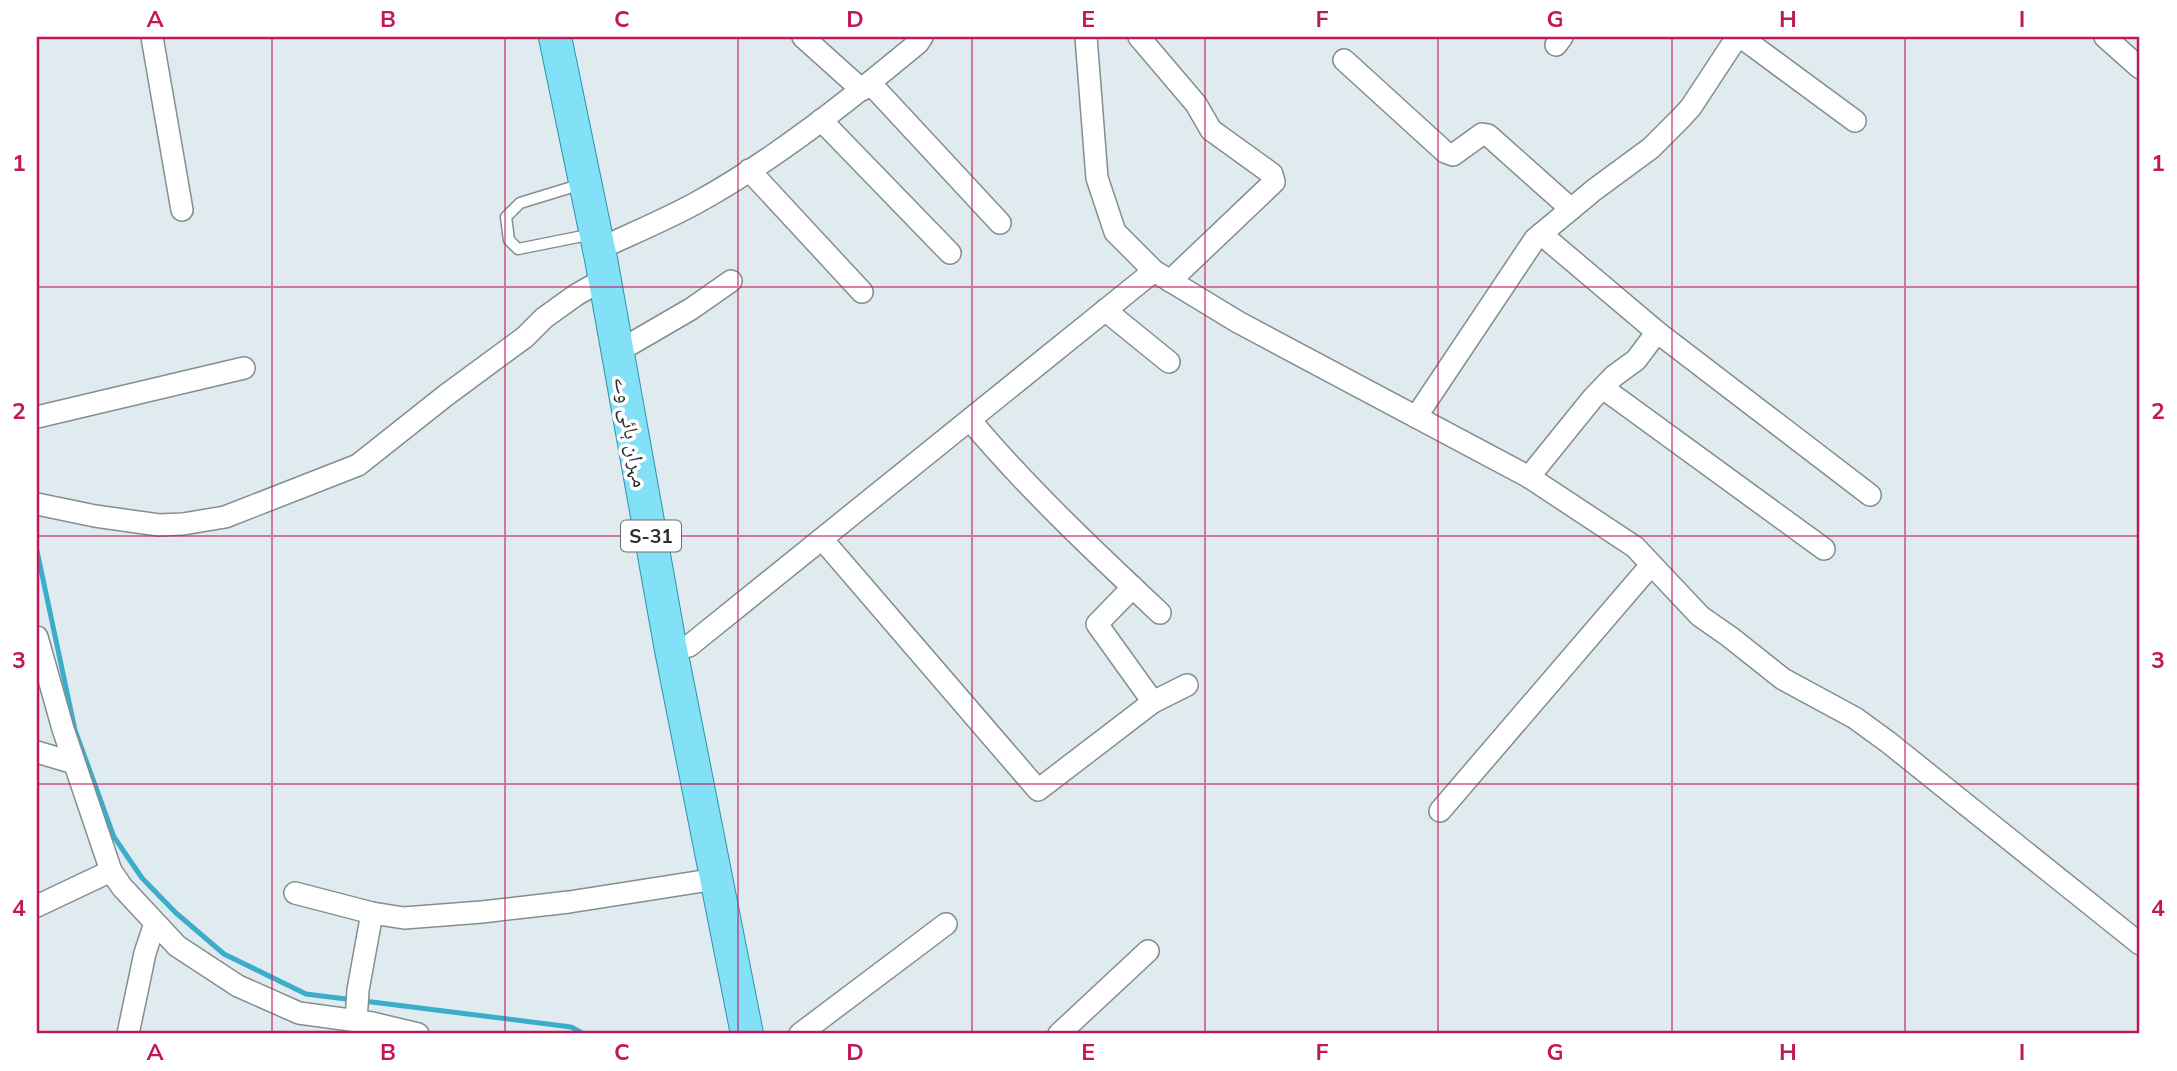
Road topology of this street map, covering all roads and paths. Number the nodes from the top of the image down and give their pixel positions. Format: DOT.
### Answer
graph roads {
  1 [pos="152,37"];
  2 [pos="555,37"];
  3 [pos="803,37"];
  4 [pos="922,37"];
  5 [pos="1086,37"];
  6 [pos="1139,37"];
  7 [pos="1739,37"];
  8 [pos="2105,37"];
  9 [pos="1344,60"];
  10 [pos="2140,68"];
  11 [pos="866,86"];
  12 [pos="821,120"];
  13 [pos="1854,121"];
  14 [pos="749,170"];
  15 [pos="585,183"];
  16 [pos="1571,209"];
  17 [pos="182,210"];
  18 [pos="1000,223"];
  19 [pos="1541,234"];
  20 [pos="597,241"];
  21 [pos="950,253"];
  22 [pos="1162,276"];
  23 [pos="604,279"];
  24 [pos="731,281"];
  25 [pos="862,292"];
  26 [pos="1105,310"];
  27 [pos="1657,332"];
  28 [pos="617,352"];
  29 [pos="1170,362"];
  30 [pos="244,368"];
  31 [pos="1603,388"];
  32 [pos="37,417"];
  33 [pos="1416,417"];
  34 [pos="970,420"];
  35 [pos="1528,477"];
  36 [pos="1870,495"];
  37 [pos="37,504"];
  38 [pos="822,539"];
  39 [pos="1824,549"];
  40 [pos="1651,565"];
  41 [pos="1133,587"];
  42 [pos="1160,613"];
  43 [pos="37,637"];
  44 [pos="671,650"];
  45 [pos="1187,685"];
  46 [pos="1153,702"];
  47 [pos="37,752"];
  48 [pos="74,763"];
  49 [pos="1440,811"];
  50 [pos="111,871"];
  51 [pos="716,879"];
  52 [pos="295,892"];
  53 [pos="37,906"];
  54 [pos="372,913"];
  55 [pos="155,923"];
  56 [pos="946,924"];
  57 [pos="2140,944"];
  58 [pos="1148,951"];
  59 [pos="366,1026"];
  60 [pos="128,1034"];
  61 [pos="418,1034"];
  62 [pos="747,1034"];
  63 [pos="800,1034"];
  64 [pos="1059,1034"];
  1 -- 17 [label="street"];
  2 -- 15 [label="main road, مہران ہائی وے / S-31"];
  3 -- 11 [label="street"];
  4 -- 11 [label="street"];
  5 -- 22 [label="street"];
  6 -- 22 [label="street"];
  7 -- 13 [label="street"];
  7 -- 16 [label="street"];
  8 -- 10 [label="street"];
  9 -- 16 [label="street"];
  11 -- 12 [label="street"];
  11 -- 18 [label="street"];
  12 -- 14 [label="street"];
  12 -- 21 [label="street"];
  14 -- 20 [label="street"];
  14 -- 25 [label="street"];
  15 -- 20 [label="main road, مہران ہائی وے / S-31"];
  15 -- 20 [label="lane"];
  16 -- 19 [label="street"];
  19 -- 27 [label="street"];
  19 -- 33 [label="street"];
  20 -- 23 [label="main road, مہران ہائی وے / S-31"];
  22 -- 26 [label="street"];
  22 -- 33 [label="street"];
  23 -- 28 [label="main road, مہران ہائی وے / S-31"];
  23 -- 37 [label="street"];
  24 -- 28 [label="street"];
  26 -- 29 [label="street"];
  26 -- 34 [label="street"];
  27 -- 31 [label="street"];
  27 -- 36 [label="street"];
  28 -- 44 [label="main road, مہران ہائی وے / S-31"];
  30 -- 32 [label="street"];
  31 -- 35 [label="street"];
  31 -- 39 [label="street"];
  33 -- 35 [label="street"];
  34 -- 38 [label="street"];
  34 -- 41 [label="street"];
  35 -- 40 [label="street"];
  38 -- 44 [label="street"];
  38 -- 46 [label="street"];
  40 -- 49 [label="street"];
  40 -- 57 [label="street"];
  41 -- 42 [label="street"];
  41 -- 46 [label="street"];
  43 -- 48 [label="street"];
  44 -- 51 [label="main road, مہران ہائی وے / S-31"];
  45 -- 46 [label="street"];
  47 -- 48 [label="street"];
  48 -- 50 [label="street"];
  50 -- 53 [label="street"];
  50 -- 55 [label="street"];
  51 -- 54 [label="street"];
  51 -- 62 [label="main road, مہران ہائی وے / S-31"];
  52 -- 54 [label="street"];
  54 -- 59 [label="street"];
  55 -- 59 [label="street"];
  55 -- 60 [label="street"];
  56 -- 63 [label="street"];
  58 -- 64 [label="street"];
  59 -- 61 [label="street"];
}
